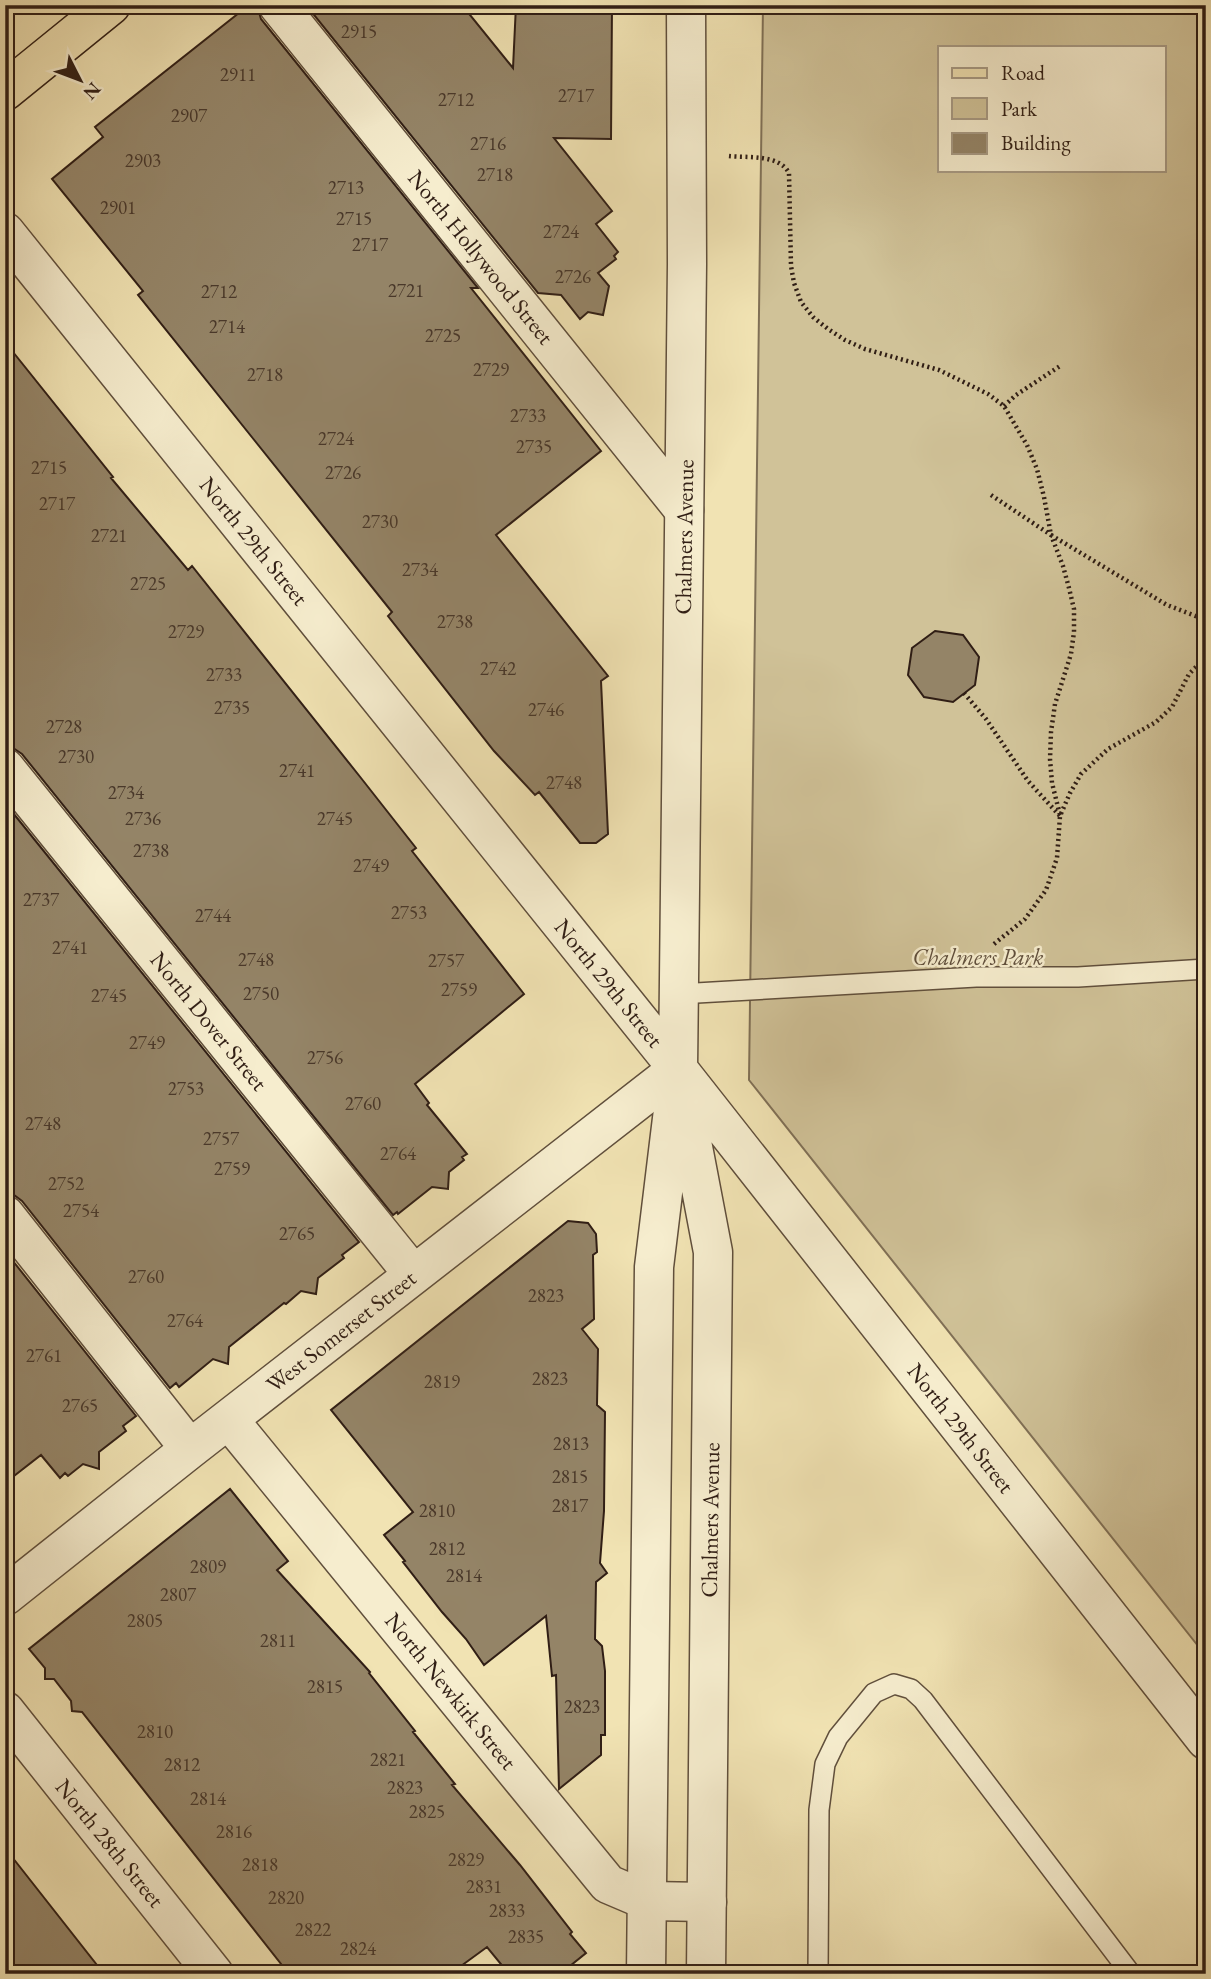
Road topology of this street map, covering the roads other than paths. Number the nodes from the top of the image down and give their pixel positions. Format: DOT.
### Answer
graph roads {
  1 [pos="111,5"];
  2 [pos="278,5"];
  3 [pos="686,5"];
  4 [pos="5,91"];
  5 [pos="5,232"];
  6 [pos="684,510"];
  7 [pos="5,768"];
  8 [pos="1206,969"];
  9 [pos="679,994"];
  10 [pos="678,1069"];
  11 [pos="5,1215"];
  12 [pos="412,1274"];
  13 [pos="229,1420"];
  14 [pos="190,1449"];
  15 [pos="5,1596"];
  16 [pos="5,1711"];
  17 [pos="1206,1740"];
  18 [pos="648,1901"];
  19 [pos="707,1902"];
  20 [pos="214,1974"];
  21 [pos="646,1974"];
  22 [pos="706,1974"];
  23 [pos="818,1974"];
  24 [pos="1131,1974"];
  1 -- 4 [label="main road"];
  2 -- 6 [label="street, North Hollywood Street"];
  3 -- 6 [label="street, Chalmers Avenue"];
  5 -- 10 [label="street, North 29th Street"];
  6 -- 9 [label="street, Chalmers Avenue"];
  7 -- 12 [label="street, North Dover Street"];
  8 -- 9 [label="lane"];
  9 -- 10 [label="street, Chalmers Avenue"];
  10 -- 12 [label="street, West Somerset Street"];
  10 -- 17 [label="street, North 29th Street"];
  10 -- 18 [label="street, Chalmers Avenue"];
  10 -- 19 [label="street, Chalmers Avenue"];
  11 -- 14 [label="street"];
  12 -- 13 [label="street, West Somerset Street"];
  13 -- 14 [label="street, West Somerset Street"];
  13 -- 18 [label="street, North Newkirk Street"];
  14 -- 15 [label="street, West Somerset Street"];
  16 -- 20 [label="street, North 28th Street"];
  18 -- 19 [label="street, North Newkirk Street"];
  18 -- 21 [label="street, Chalmers Avenue"];
  19 -- 22 [label="street, Chalmers Avenue"];
  23 -- 24 [label="lane"];
}
